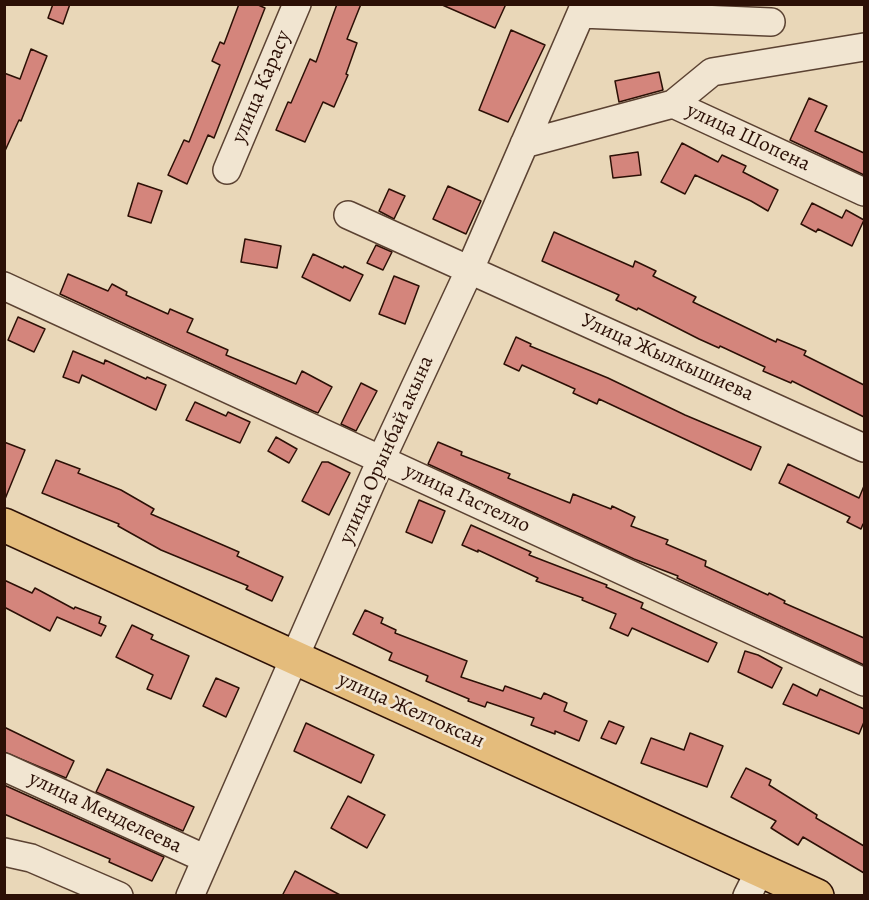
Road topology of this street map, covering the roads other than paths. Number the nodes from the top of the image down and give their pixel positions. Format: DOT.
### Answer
graph roads {
  1 [pos="297,4"];
  2 [pos="583,10"];
  3 [pos="771,22"];
  4 [pos="864,47"];
  5 [pos="673,104"];
  6 [pos="524,144"];
  7 [pos="227,170"];
  8 [pos="864,192"];
  9 [pos="348,214"];
  10 [pos="470,268"];
  11 [pos="4,286"];
  12 [pos="864,448"];
  13 [pos="381,460"];
  14 [pos="4,525"];
  15 [pos="294,658"];
  16 [pos="864,682"];
  17 [pos="4,767"];
  18 [pos="4,852"];
  19 [pos="206,859"];
  20 [pos="753,883"];
  21 [pos="119,896"];
  22 [pos="190,896"];
  23 [pos="817,896"];
  1 -- 7 [label="street, улица Карасу"];
  2 -- 3 [label="street"];
  2 -- 6 [label="street, улица Орынбай акына"];
  4 -- 5 [label="street"];
  5 -- 6 [label="street, улица Шопена"];
  5 -- 8 [label="street, улица Шопена"];
  6 -- 10 [label="street, улица Орынбай акына"];
  9 -- 10 [label="street, Улица Жылкышиева"];
  10 -- 12 [label="street, Улица Жылкышиева"];
  10 -- 13 [label="street, улица Орынбай акына"];
  11 -- 13 [label="street, улица Гастелло"];
  13 -- 15 [label="street, улица Орынбай акына"];
  13 -- 16 [label="street, улица Гастелло"];
  14 -- 15 [label="main road, улица Желтоксан"];
  15 -- 19 [label="street, улица Орынбай акына"];
  15 -- 20 [label="main road, улица Желтоксан"];
  17 -- 19 [label="street, улица Менделеева"];
  18 -- 21 [label="street"];
  19 -- 22 [label="street, улица Орынбай акына"];
  20 -- 23 [label="main road, улица Желтоксан"];
}
